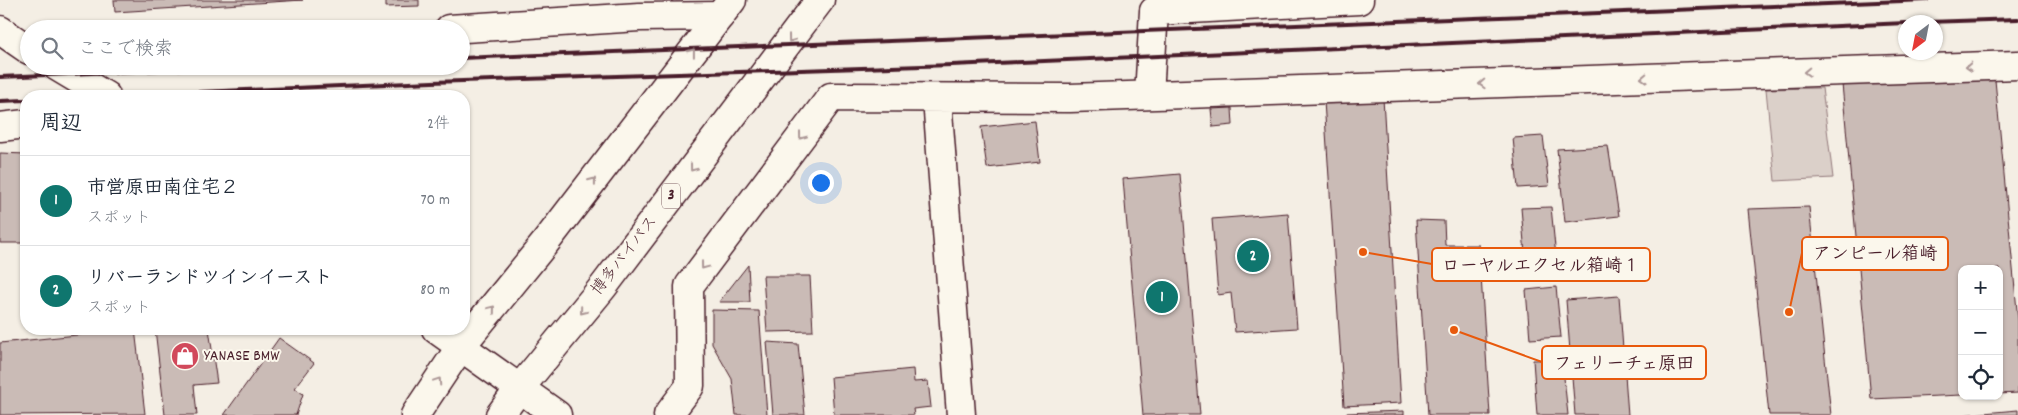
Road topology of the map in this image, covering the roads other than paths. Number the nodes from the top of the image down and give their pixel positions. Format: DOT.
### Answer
graph roads {
  1 [pos="820,0"];
  2 [pos="1359,0"];
  3 [pos="726,8"];
  4 [pos="470,28"];
  5 [pos="0,30"];
  6 [pos="20,44"];
  7 [pos="20,54"];
  8 [pos="0,55"];
  9 [pos="2018,65"];
  10 [pos="71,75"];
  11 [pos="96,90"];
  12 [pos="1149,95"];
  13 [pos="937,99"];
  14 [pos="20,125"];
  15 [pos="0,127"];
  16 [pos="445,335"];
  17 [pos="470,335"];
  18 [pos="470,335"];
  19 [pos="461,346"];
  20 [pos="519,389"];
  21 [pos="415,415"];
  22 [pos="500,415"];
  23 [pos="557,415"];
  24 [pos="668,415"];
  25 [pos="960,415"];
  1 -- 20 [label="main road, 博多バイパス / 3, one-way"];
  2 -- 12 [label="main road"];
  3 -- 4 [label="main road"];
  18 -- 3 [label="main road, one-way"];
  5 -- 6 [label="main road"];
  7 -- 8 [label="main road"];
  9 -- 12 [label="main road, one-way"];
  10 -- 11 [label="main road"];
  12 -- 13 [label="main road"];
  13 -- 24 [label="main road, one-way"];
  13 -- 25 [label="main road"];
  14 -- 15 [label="main road"];
  16 -- 19 [label="main road"];
  19 -- 17 [label="main road, one-way"];
  19 -- 20 [label="main road"];
  21 -- 19 [label="main road, one-way"];
  20 -- 22 [label="main road, 博多バイパス / 3"];
  20 -- 23 [label="main road"];
}
